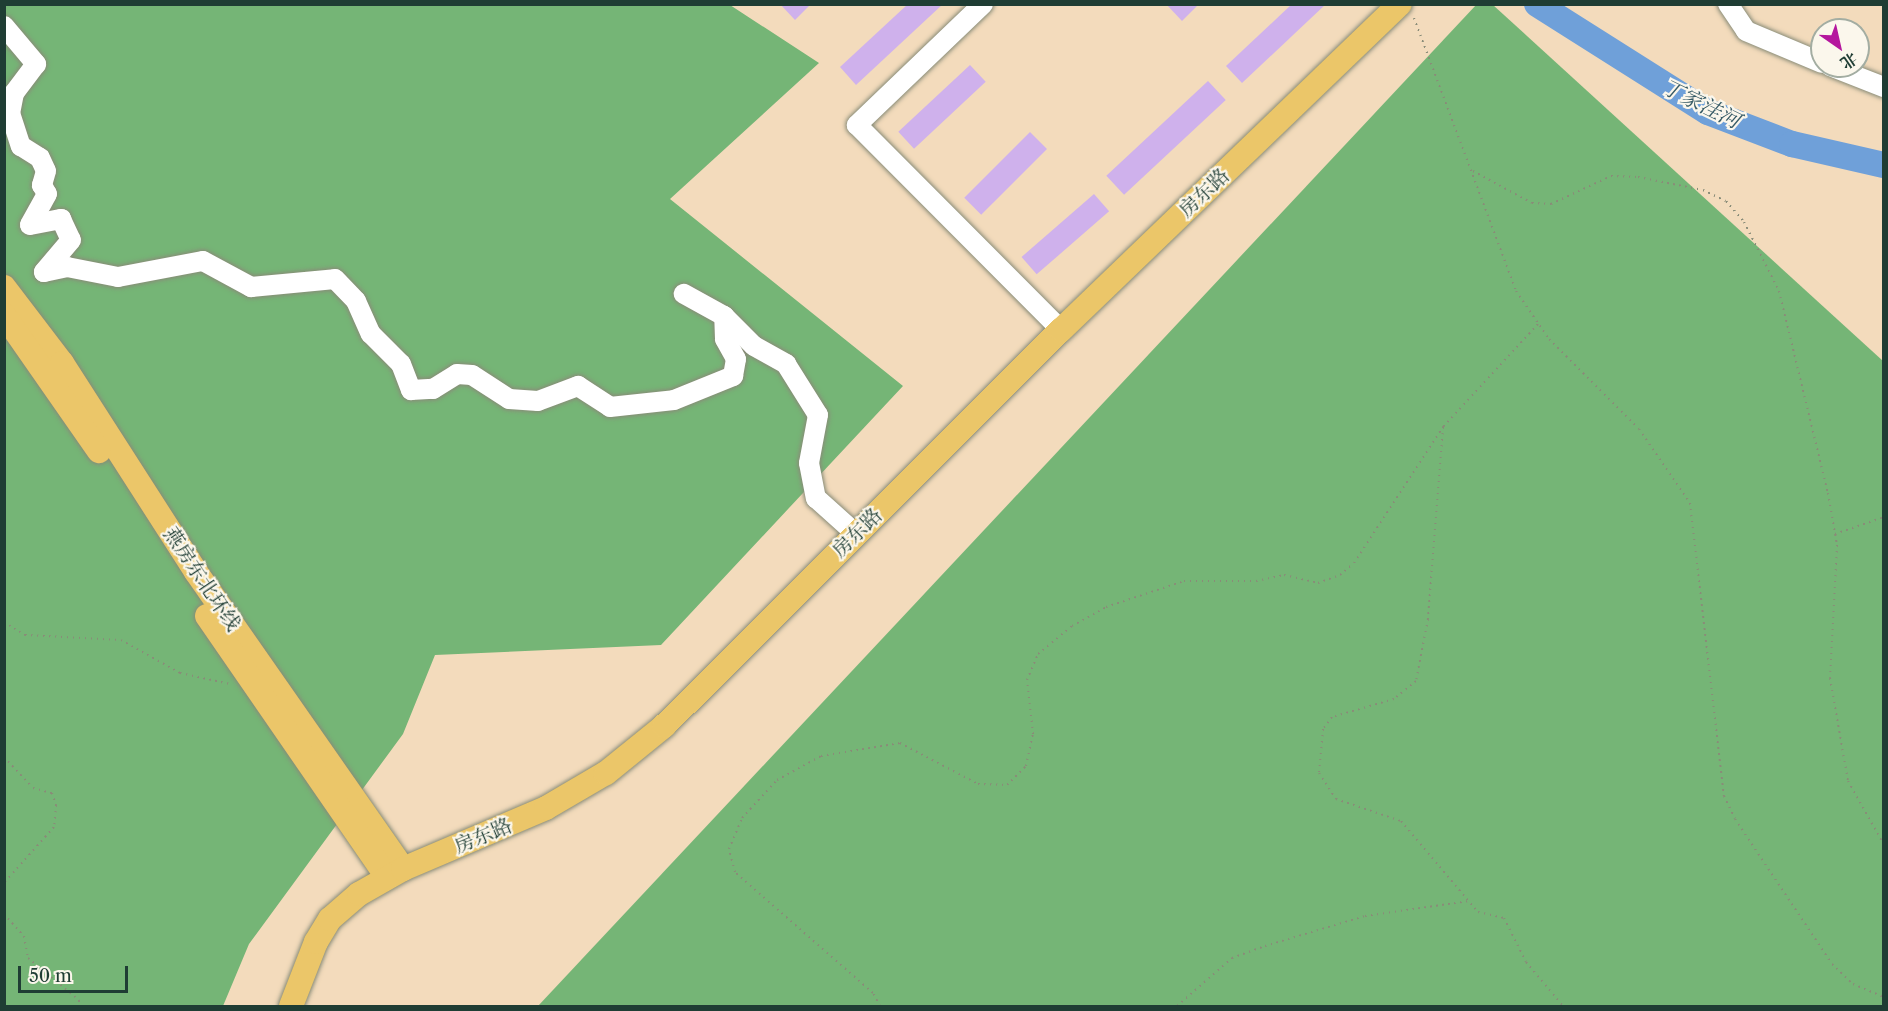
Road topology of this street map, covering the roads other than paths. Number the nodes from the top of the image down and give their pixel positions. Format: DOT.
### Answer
graph roads {
  1 [pos="983,4"];
  2 [pos="1728,4"];
  3 [pos="1406,10"];
  4 [pos="4,27"];
  5 [pos="1810,58"];
  6 [pos="1861,78"];
  7 [pos="1884,87"];
  8 [pos="4,287"];
  9 [pos="684,294"];
  10 [pos="4,315"];
  11 [pos="724,316"];
  12 [pos="1061,330"];
  13 [pos="855,533"];
  14 [pos="395,873"];
  15 [pos="291,1006"];
  1 -- 12 [label="street"];
  2 -- 5 [label="street"];
  3 -- 12 [label="main road, 房东路"];
  4 -- 11 [label="street"];
  6 -- 7 [label="street"];
  8 -- 14 [label="main road, 燕房东北环线"];
  9 -- 11 [label="street"];
  10 -- 14 [label="main road, 燕房东北环线"];
  11 -- 13 [label="street"];
  12 -- 13 [label="main road, 房东路"];
  13 -- 14 [label="main road, 房东路"];
  14 -- 15 [label="main road, 房东路"];
}
